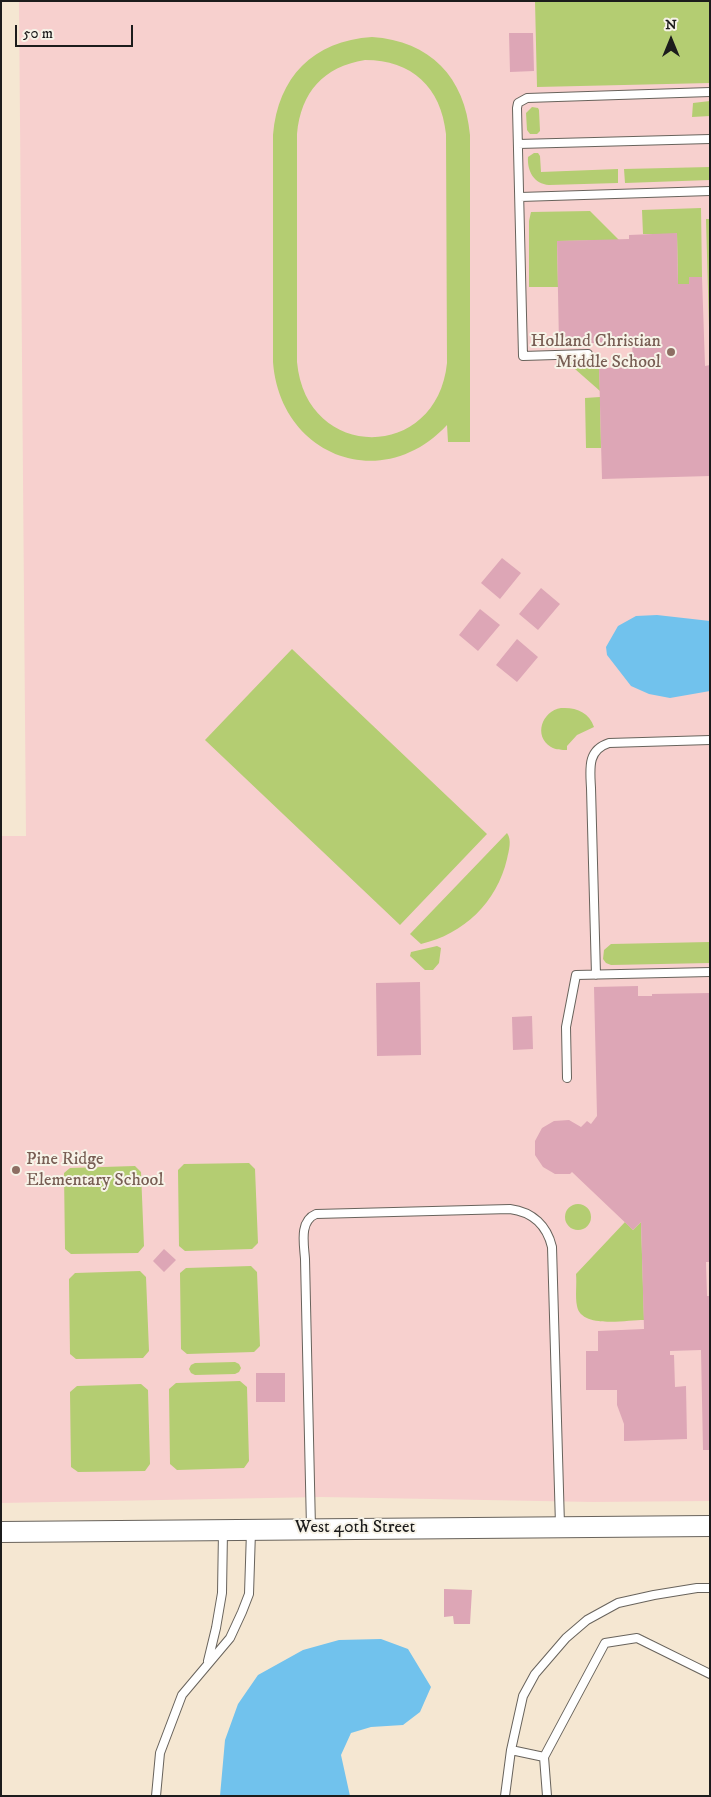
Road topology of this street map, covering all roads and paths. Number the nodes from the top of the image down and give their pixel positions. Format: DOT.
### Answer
graph roads {
  1 [pos="710,92"];
  2 [pos="710,139"];
  3 [pos="518,144"];
  4 [pos="710,191"];
  5 [pos="520,196"];
  6 [pos="588,354"];
  7 [pos="710,740"];
  8 [pos="710,972"];
  9 [pos="596,974"];
  10 [pos="567,1078"];
  11 [pos="710,1526"];
  12 [pos="311,1528"];
  13 [pos="560,1528"];
  14 [pos="223,1529"];
  15 [pos="251,1529"];
  16 [pos="1,1532"];
  17 [pos="710,1588"];
  18 [pos="208,1664"];
  19 [pos="710,1674"];
  20 [pos="511,1750"];
  21 [pos="544,1757"];
  22 [pos="156,1796"];
  23 [pos="505,1796"];
  24 [pos="547,1796"];
  1 -- 3 [label="lane"];
  2 -- 3 [label="lane"];
  3 -- 5 [label="lane"];
  4 -- 5 [label="lane"];
  5 -- 6 [label="lane"];
  7 -- 9 [label="lane"];
  8 -- 9 [label="lane"];
  9 -- 10 [label="lane"];
  11 -- 13 [label="street, West 40th Street"];
  12 -- 13 [label="street, West 40th Street"];
  12 -- 13 [label="lane"];
  12 -- 15 [label="street, West 40th Street"];
  14 -- 15 [label="street, West 40th Street"];
  14 -- 16 [label="street, West 40th Street"];
  14 -- 18 [label="lane"];
  15 -- 18 [label="lane"];
  17 -- 20 [label="lane"];
  18 -- 22 [label="lane"];
  19 -- 21 [label="lane"];
  20 -- 21 [label="lane"];
  20 -- 23 [label="lane"];
  21 -- 24 [label="lane"];
}
